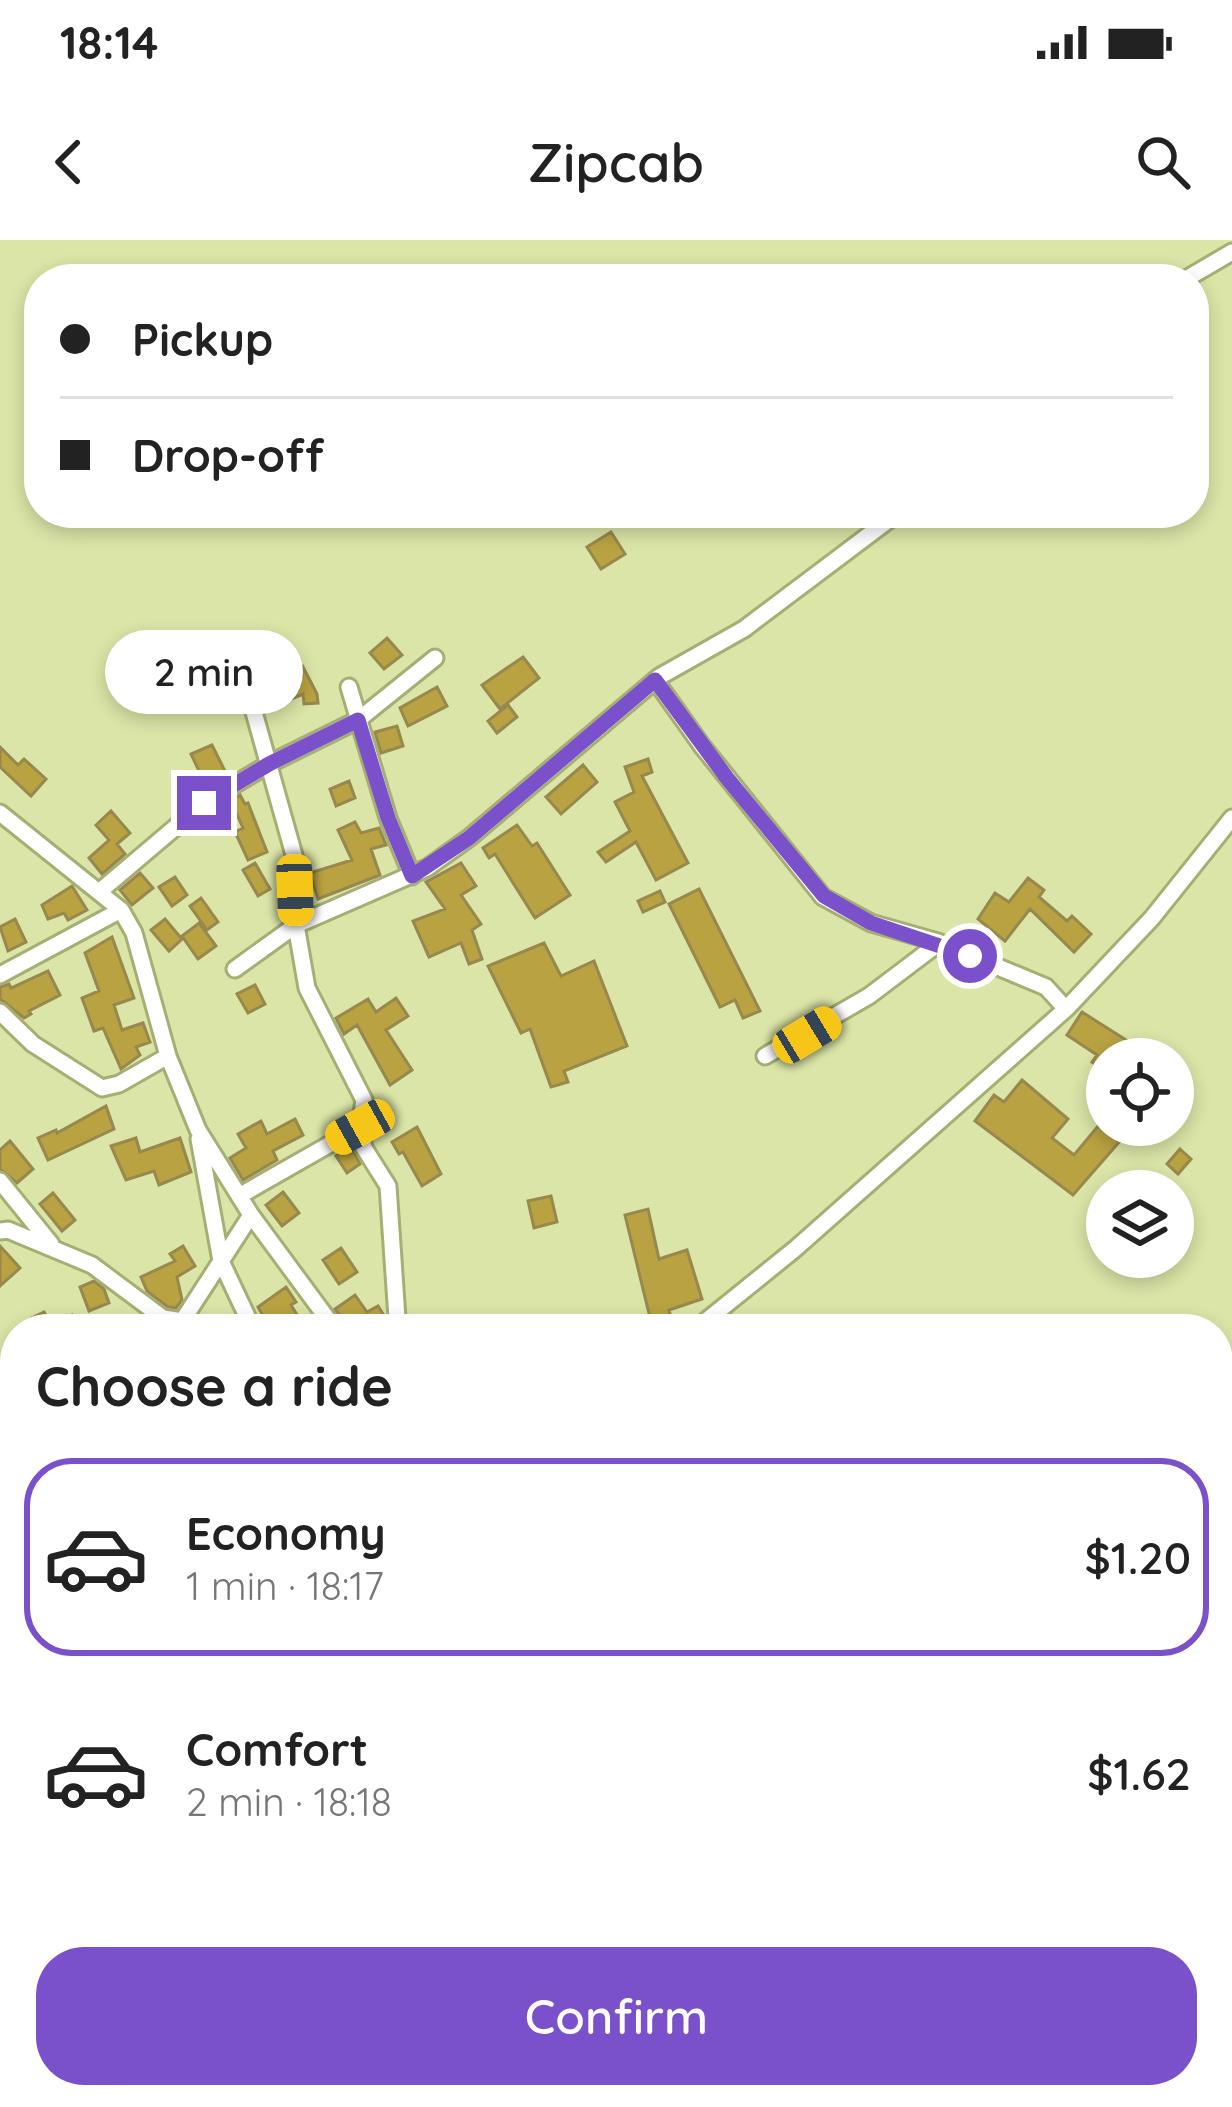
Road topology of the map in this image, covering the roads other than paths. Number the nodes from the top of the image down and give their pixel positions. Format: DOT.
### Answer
graph roads {
  1 [pos="878,528"];
  2 [pos="435,658"];
  3 [pos="655,680"];
  4 [pos="349,687"];
  5 [pos="252,705"];
  6 [pos="358,720"];
  7 [pos="269,764"];
  8 [pos="0,814"];
  9 [pos="1232,818"];
  10 [pos="412,876"];
  11 [pos="99,892"];
  12 [pos="121,910"];
  13 [pos="296,925"];
  14 [pos="938,943"];
  15 [pos="235,969"];
  16 [pos="0,975"];
  17 [pos="1066,1009"];
  18 [pos="0,1012"];
  19 [pos="168,1056"];
  20 [pos="765,1056"];
  21 [pos="360,1127"];
  22 [pos="197,1130"];
  23 [pos="0,1181"];
  24 [pos="238,1196"];
  25 [pos="251,1216"];
  26 [pos="0,1231"];
  27 [pos="52,1246"];
  28 [pos="221,1261"];
  29 [pos="158,1314"];
  30 [pos="187,1314"];
  31 [pos="246,1314"];
  32 [pos="324,1314"];
  33 [pos="398,1314"];
  34 [pos="715,1314"];
  1 -- 3 [label="street"];
  2 -- 6 [label="street"];
  3 -- 10 [label="street"];
  3 -- 14 [label="street"];
  4 -- 6 [label="street"];
  5 -- 7 [label="street"];
  6 -- 7 [label="street"];
  6 -- 10 [label="street"];
  7 -- 11 [label="street"];
  7 -- 13 [label="street"];
  8 -- 11 [label="street"];
  9 -- 17 [label="street"];
  10 -- 13 [label="street"];
  11 -- 12 [label="street"];
  12 -- 16 [label="street"];
  12 -- 19 [label="street"];
  13 -- 15 [label="street"];
  13 -- 21 [label="street"];
  14 -- 17 [label="street"];
  14 -- 20 [label="street"];
  17 -- 34 [label="street"];
  18 -- 19 [label="street"];
  19 -- 22 [label="street"];
  21 -- 24 [label="street"];
  21 -- 33 [label="street"];
  22 -- 24 [label="street"];
  22 -- 28 [label="street"];
  23 -- 27 [label="street"];
  24 -- 25 [label="street"];
  25 -- 28 [label="street"];
  25 -- 32 [label="street"];
  26 -- 27 [label="street"];
  27 -- 29 [label="street"];
  28 -- 30 [label="street"];
  28 -- 31 [label="street"];
}
